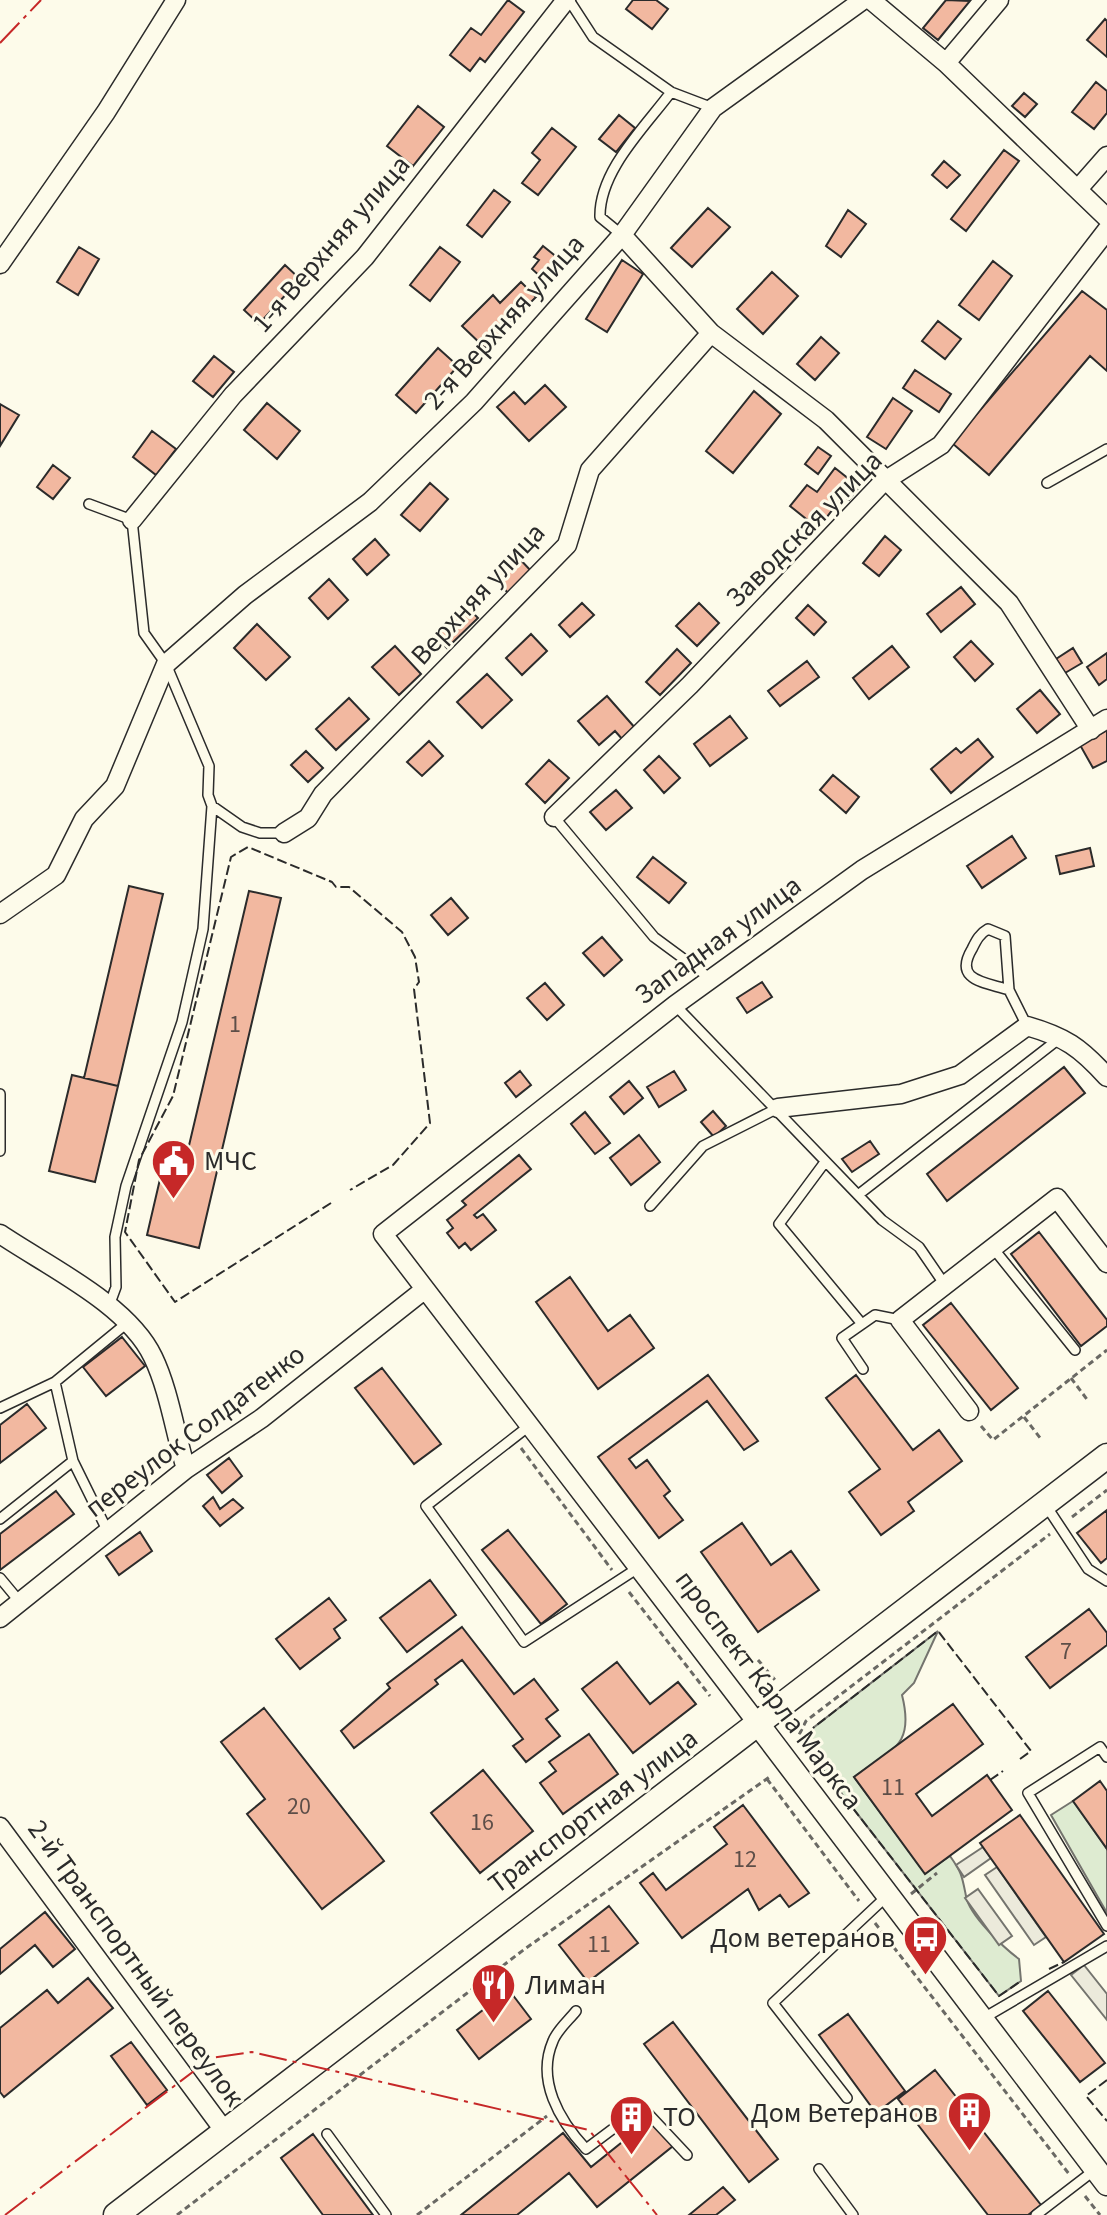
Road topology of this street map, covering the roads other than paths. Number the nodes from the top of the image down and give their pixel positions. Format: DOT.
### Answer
graph roads {
  1 [pos="176,0"];
  2 [pos="568,0"];
  3 [pos="863,0"];
  4 [pos="871,0"];
  5 [pos="999,0"];
  6 [pos="946,63"];
  7 [pos="671,92"];
  8 [pos="713,108"];
  9 [pos="1107,156"];
  10 [pos="1078,189"];
  11 [pos="1107,218"];
  12 [pos="1107,230"];
  13 [pos="622,235"];
  14 [pos="0,264"];
  15 [pos="711,333"];
  16 [pos="1107,449"];
  17 [pos="883,482"];
  18 [pos="1047,483"];
  19 [pos="89,504"];
  20 [pos="132,520"];
  21 [pos="166,664"];
  22 [pos="1107,719"];
  23 [pos="1091,730"];
  24 [pos="212,806"];
  25 [pos="554,817"];
  26 [pos="284,833"];
  27 [pos="0,914"];
  28 [pos="711,979"];
  29 [pos="1009,990"];
  30 [pos="675,1005"];
  31 [pos="1027,1026"];
  32 [pos="1062,1036"];
  33 [pos="1107,1077"];
  34 [pos="0,1094"];
  35 [pos="778,1108"];
  36 [pos="0,1151"];
  37 [pos="825,1162"];
  38 [pos="858,1195"];
  39 [pos="650,1206"];
  40 [pos="383,1234"];
  41 [pos="3,1241"];
  42 [pos="993,1248"];
  43 [pos="1107,1263"];
  44 [pos="945,1285"];
  45 [pos="424,1290"];
  46 [pos="109,1306"];
  47 [pos="900,1320"];
  48 [pos="127,1323"];
  49 [pos="862,1324"];
  50 [pos="1075,1350"];
  51 [pos="863,1369"];
  52 [pos="55,1382"];
  53 [pos="0,1408"];
  54 [pos="969,1411"];
  55 [pos="529,1426"];
  56 [pos="1107,1456"];
  57 [pos="73,1461"];
  58 [pos="186,1469"];
  59 [pos="1045,1504"];
  60 [pos="0,1519"];
  61 [pos="108,1532"];
  62 [pos="638,1568"];
  63 [pos="0,1578"];
  64 [pos="1107,1581"];
  65 [pos="20,1602"];
  66 [pos="0,1618"];
  67 [pos="758,1724"];
  68 [pos="1107,1757"];
  69 [pos="0,1827"];
  70 [pos="898,1896"];
  71 [pos="1107,1926"];
  72 [pos="1107,1946"];
  73 [pos="576,2011"];
  74 [pos="982,2019"];
  75 [pos="847,2098"];
  76 [pos="226,2133"];
  77 [pos="327,2134"];
  78 [pos="687,2155"];
  79 [pos="819,2169"];
  80 [pos="1101,2176"];
  81 [pos="129,2211"];
  82 [pos="386,2215"];
  83 [pos="853,2215"];
  84 [pos="1036,2215"];
  1 -- 14 [label="street"];
  2 -- 7 [label="lane"];
  2 -- 20 [label="street, 1-я Верхняя улица"];
  3 -- 8 [label="street, 2-я Верхняя улица"];
  4 -- 6 [label="street"];
  5 -- 6 [label="street"];
  6 -- 10 [label="street"];
  7 -- 8 [label="lane"];
  7 -- 13 [label="lane"];
  8 -- 13 [label="street, 2-я Верхняя улица"];
  9 -- 10 [label="street"];
  10 -- 11 [label="street"];
  12 -- 17 [label="street, Заводская улица"];
  13 -- 15 [label="street"];
  13 -- 21 [label="street, 2-я Верхняя улица"];
  15 -- 17 [label="street"];
  15 -- 26 [label="street, Верхняя улица"];
  16 -- 18 [label="lane"];
  17 -- 23 [label="street"];
  17 -- 25 [label="street, Заводская улица"];
  19 -- 20 [label="lane"];
  20 -- 21 [label="lane"];
  21 -- 24 [label="lane"];
  21 -- 27 [label="street"];
  22 -- 23 [label="street, Западная улица"];
  23 -- 28 [label="street, Западная улица"];
  24 -- 26 [label="lane"];
  24 -- 46 [label="lane"];
  25 -- 28 [label="lane"];
  28 -- 30 [label="street, Западная улица"];
  29 -- 29 [label="lane"];
  29 -- 31 [label="lane"];
  30 -- 35 [label="lane"];
  30 -- 40 [label="street, Западная улица"];
  31 -- 32 [label="street"];
  31 -- 35 [label="street"];
  32 -- 33 [label="street"];
  32 -- 38 [label="lane"];
  34 -- 36 [label="lane"];
  35 -- 37 [label="lane"];
  35 -- 39 [label="lane"];
  37 -- 38 [label="lane"];
  37 -- 49 [label="lane"];
  38 -- 44 [label="lane"];
  40 -- 45 [label="street, проспект Карла Маркса"];
  41 -- 46 [label="street"];
  42 -- 43 [label="street"];
  42 -- 44 [label="street"];
  42 -- 50 [label="lane"];
  44 -- 47 [label="street"];
  45 -- 55 [label="street, проспект Карла Маркса"];
  45 -- 58 [label="street, переулок Солдатенко"];
  46 -- 48 [label="street"];
  47 -- 49 [label="lane"];
  47 -- 54 [label="street"];
  48 -- 52 [label="lane"];
  48 -- 58 [label="street"];
  49 -- 51 [label="lane"];
  52 -- 53 [label="lane"];
  52 -- 57 [label="lane"];
  55 -- 62 [label="street, проспект Карла Маркса"];
  55 -- 62 [label="lane"];
  56 -- 59 [label="main road, Транспортная улица"];
  57 -- 60 [label="lane"];
  57 -- 61 [label="lane"];
  58 -- 61 [label="street, переулок Солдатенко"];
  59 -- 64 [label="lane"];
  59 -- 67 [label="main road, Транспортная улица"];
  61 -- 65 [label="street, переулок Солдатенко"];
  62 -- 67 [label="street, проспект Карла Маркса"];
  63 -- 65 [label="lane"];
  65 -- 66 [label="street, переулок Солдатенко"];
  67 -- 70 [label="street, проспект Карла Маркса"];
  67 -- 76 [label="main road, Транспортная улица"];
  68 -- 71 [label="lane"];
  69 -- 76 [label="street, 2-й Транспортный переулок"];
  70 -- 74 [label="street, проспект Карла Маркса"];
  70 -- 75 [label="lane"];
  72 -- 74 [label="lane"];
  73 -- 78 [label="lane"];
  74 -- 80 [label="street, проспект Карла Маркса"];
  76 -- 81 [label="main road, Транспортная улица"];
  77 -- 82 [label="lane"];
  79 -- 83 [label="lane"];
  80 -- 84 [label="lane"];
}
